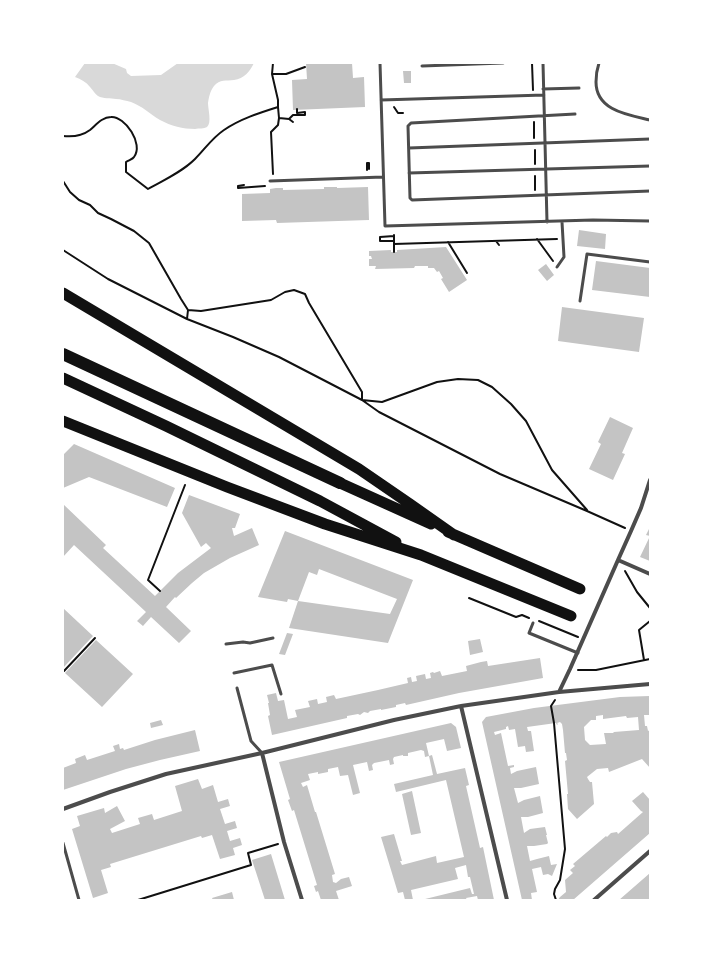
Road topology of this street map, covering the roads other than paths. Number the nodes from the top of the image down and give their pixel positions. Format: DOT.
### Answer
graph roads {
  1 [pos="380,63"];
  2 [pos="502,63"];
  3 [pos="543,63"];
  4 [pos="599,63"];
  5 [pos="422,66"];
  6 [pos="579,88"];
  7 [pos="543,89"];
  8 [pos="544,95"];
  9 [pos="381,100"];
  10 [pos="576,114"];
  11 [pos="544,116"];
  12 [pos="650,120"];
  13 [pos="650,139"];
  14 [pos="545,143"];
  15 [pos="409,148"];
  16 [pos="650,166"];
  17 [pos="546,169"];
  18 [pos="409,173"];
  19 [pos="383,177"];
  20 [pos="272,181"];
  21 [pos="650,191"];
  22 [pos="547,195"];
  23 [pos="650,221"];
  24 [pos="547,222"];
  25 [pos="562,222"];
  26 [pos="650,262"];
  27 [pos="557,267"];
  28 [pos="63,293"];
  29 [pos="580,301"];
  30 [pos="63,354"];
  31 [pos="63,378"];
  32 [pos="63,421"];
  33 [pos="650,480"];
  34 [pos="340,483"];
  35 [pos="454,535"];
  36 [pos="421,555"];
  37 [pos="618,560"];
  38 [pos="650,574"];
  39 [pos="580,589"];
  40 [pos="571,616"];
  41 [pos="533,623"];
  42 [pos="272,638"];
  43 [pos="226,644"];
  44 [pos="578,653"];
  45 [pos="234,673"];
  46 [pos="650,684"];
  47 [pos="237,688"];
  48 [pos="559,692"];
  49 [pos="281,694"];
  50 [pos="461,706"];
  51 [pos="262,753"];
  52 [pos="63,809"];
  53 [pos="63,843"];
  54 [pos="650,851"];
  55 [pos="79,900"];
  56 [pos="302,900"];
  57 [pos="507,900"];
  58 [pos="594,900"];
  1 -- 9 [label="lane"];
  2 -- 5 [label="lane"];
  3 -- 7 [label="lane"];
  4 -- 12 [label="lane"];
  6 -- 7 [label="lane"];
  7 -- 8 [label="lane"];
  8 -- 9 [label="lane"];
  8 -- 11 [label="lane"];
  9 -- 19 [label="lane"];
  10 -- 11 [label="lane"];
  11 -- 14 [label="lane"];
  11 -- 15 [label="lane"];
  13 -- 14 [label="lane"];
  14 -- 15 [label="lane"];
  14 -- 17 [label="lane"];
  15 -- 18 [label="lane"];
  16 -- 17 [label="lane"];
  17 -- 18 [label="lane"];
  17 -- 22 [label="lane"];
  18 -- 22 [label="lane"];
  19 -- 20 [label="lane"];
  19 -- 24 [label="lane"];
  21 -- 22 [label="lane"];
  22 -- 24 [label="lane"];
  23 -- 25 [label="lane"];
  24 -- 25 [label="lane"];
  25 -- 27 [label="lane"];
  26 -- 29 [label="lane"];
  28 -- 35 [label="highway"];
  30 -- 34 [label="highway"];
  31 -- 36 [label="highway"];
  32 -- 36 [label="highway"];
  33 -- 37 [label="street"];
  34 -- 35 [label="highway"];
  35 -- 39 [label="highway"];
  36 -- 40 [label="highway"];
  37 -- 38 [label="street"];
  37 -- 44 [label="street"];
  41 -- 44 [label="lane"];
  42 -- 43 [label="lane"];
  44 -- 48 [label="street"];
  45 -- 49 [label="lane"];
  46 -- 48 [label="street"];
  47 -- 51 [label="lane"];
  48 -- 50 [label="street"];
  50 -- 51 [label="street"];
  50 -- 57 [label="street"];
  51 -- 52 [label="street"];
  51 -- 56 [label="street"];
  53 -- 55 [label="lane"];
  54 -- 58 [label="street"];
}
